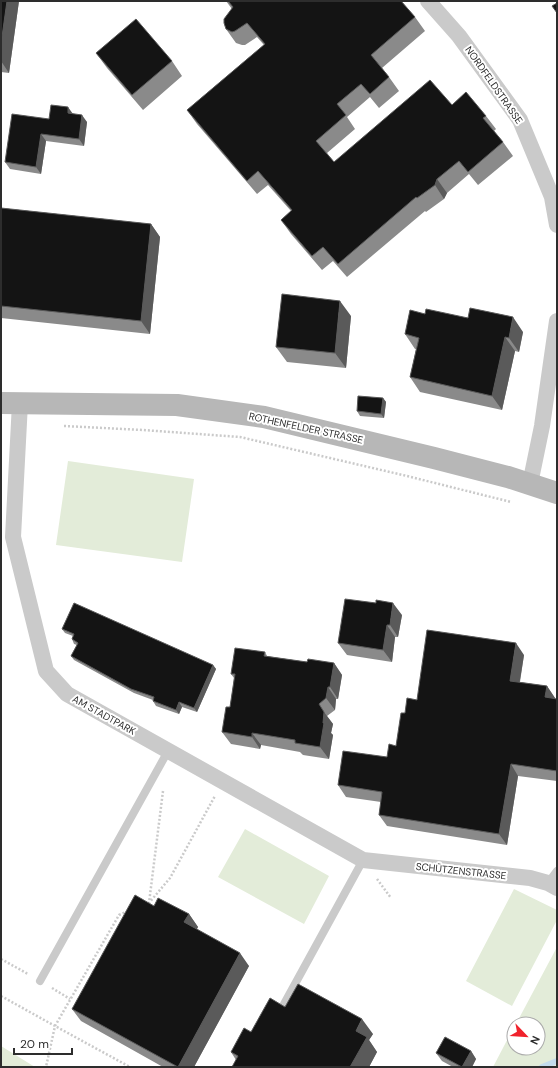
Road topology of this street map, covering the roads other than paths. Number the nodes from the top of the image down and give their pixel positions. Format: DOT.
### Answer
graph roads {
  1 [pos="428,1"];
  2 [pos="557,225"];
  3 [pos="557,321"];
  4 [pos="10,403"];
  5 [pos="530,484"];
  6 [pos="557,493"];
  7 [pos="168,751"];
  8 [pos="363,860"];
  9 [pos="554,880"];
  10 [pos="40,981"];
  11 [pos="284,1004"];
  1 -- 2 [label="street, NORDFELDSTRASSE"];
  3 -- 5 [label="street"];
  4 -- 5 [label="main road, ROTHENFELDER STRASSE"];
  4 -- 7 [label="street, AM STADTPARK"];
  5 -- 6 [label="main road, ROTHENFELDER STRASSE"];
  7 -- 8 [label="street, AM STADTPARK"];
  7 -- 10 [label="lane"];
  8 -- 9 [label="street, SCHÜTZENSTRASSE"];
  8 -- 11 [label="lane"];
}
